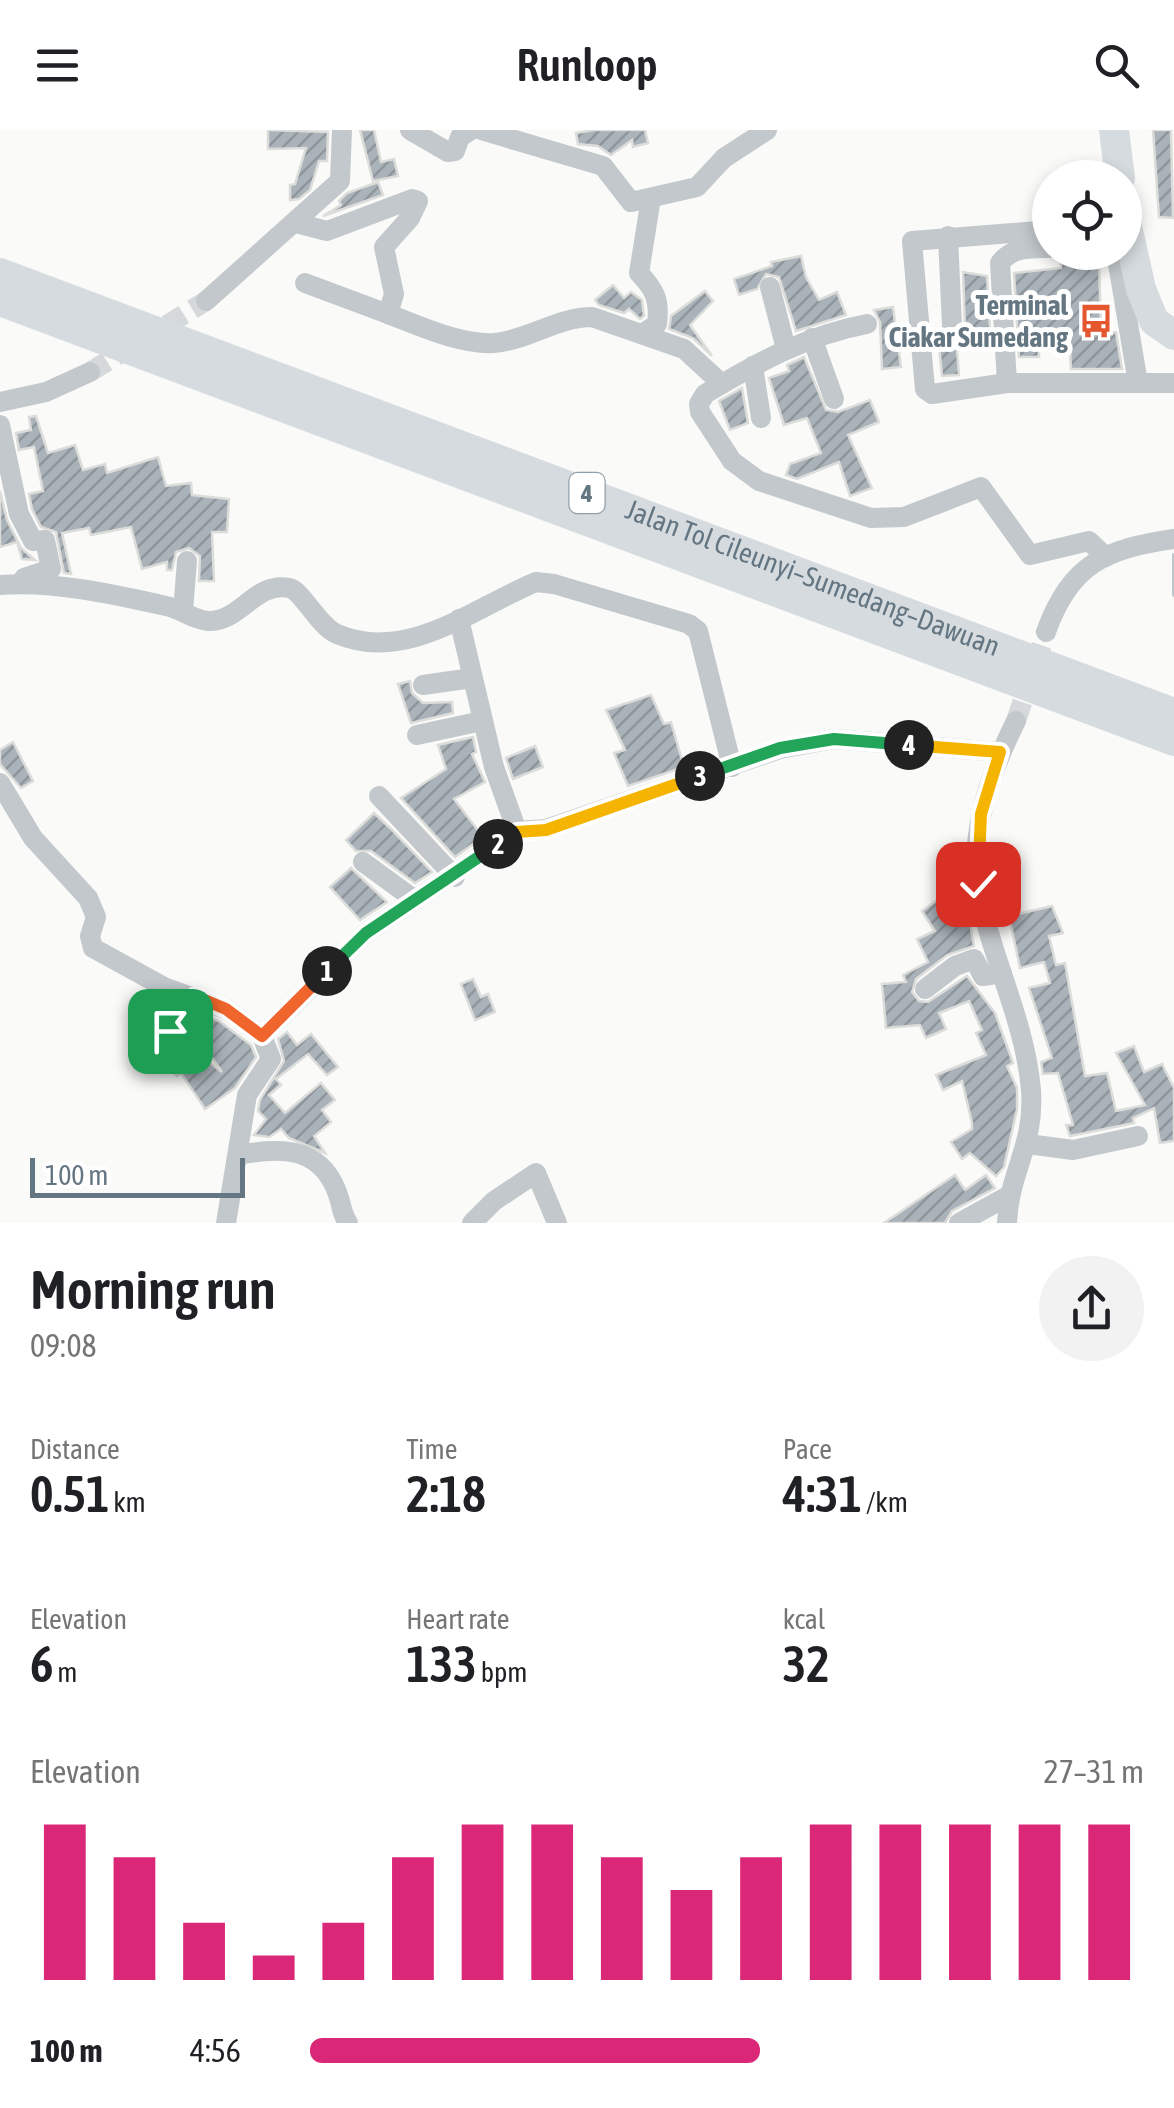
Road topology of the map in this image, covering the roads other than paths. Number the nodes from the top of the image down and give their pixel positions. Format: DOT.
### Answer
graph roads {
  1 [pos="342,130"];
  2 [pos="410,130"];
  3 [pos="471,130"];
  4 [pos="481,130"];
  5 [pos="767,130"];
  6 [pos="1114,130"];
  7 [pos="1118,160"];
  8 [pos="650,198"];
  9 [pos="296,223"];
  10 [pos="1032,231"];
  11 [pos="948,236"];
  12 [pos="1032,248"];
  13 [pos="1128,270"];
  14 [pos="1137,270"];
  15 [pos="0,274"];
  16 [pos="305,282"];
  17 [pos="770,287"];
  18 [pos="0,302"];
  19 [pos="206,302"];
  20 [pos="388,314"];
  21 [pos="866,324"];
  22 [pos="952,326"];
  23 [pos="645,332"];
  24 [pos="1174,335"];
  25 [pos="812,338"];
  26 [pos="786,349"];
  27 [pos="753,366"];
  28 [pos="90,372"];
  29 [pos="1007,383"];
  30 [pos="1138,383"];
  31 [pos="1174,383"];
  32 [pos="722,384"];
  33 [pos="834,399"];
  34 [pos="0,402"];
  35 [pos="761,418"];
  36 [pos="0,425"];
  37 [pos="1174,539"];
  38 [pos="1106,557"];
  39 [pos="187,560"];
  40 [pos="8,585"];
  41 [pos="183,611"];
  42 [pos="459,619"];
  43 [pos="1046,632"];
  44 [pos="472,678"];
  45 [pos="423,684"];
  46 [pos="1174,713"];
  47 [pos="482,721"];
  48 [pos="1016,722"];
  49 [pos="417,735"];
  50 [pos="1174,740"];
  51 [pos="1000,752"];
  52 [pos="732,766"];
  53 [pos="3,793"];
  54 [pos="379,796"];
  55 [pos="517,832"];
  56 [pos="363,862"];
  57 [pos="454,877"];
  58 [pos="416,900"];
  59 [pos="1002,973"];
  60 [pos="925,988"];
  61 [pos="195,996"];
  62 [pos="170,1031"];
  63 [pos="262,1036"];
  64 [pos="1138,1136"];
  65 [pos="1028,1144"];
  66 [pos="240,1155"];
  67 [pos="1008,1196"];
  68 [pos="226,1223"];
  69 [pos="348,1223"];
  70 [pos="472,1223"];
  71 [pos="557,1223"];
  72 [pos="960,1223"];
  73 [pos="1006,1223"];
  1 -- 9 [label="street"];
  2 -- 3 [label="street"];
  4 -- 8 [label="street"];
  5 -- 8 [label="street"];
  6 -- 7 [label="highway"];
  8 -- 23 [label="street"];
  9 -- 19 [label="street"];
  9 -- 20 [label="street"];
  10 -- 11 [label="street"];
  11 -- 22 [label="street"];
  11 -- 29 [label="street"];
  12 -- 29 [label="street"];
  13 -- 30 [label="street"];
  14 -- 24 [label="highway"];
  15 -- 46 [label="highway, Jalan Tol Cileunyi–Sumedang–Dawuan / 4"];
  16 -- 20 [label="street"];
  17 -- 26 [label="street"];
  18 -- 50 [label="highway, Jalan Tol Cileunyi–Sumedang–Dawuan / 4"];
  20 -- 23 [label="street"];
  21 -- 25 [label="street"];
  23 -- 32 [label="street"];
  25 -- 26 [label="street"];
  25 -- 33 [label="street"];
  26 -- 27 [label="street"];
  27 -- 32 [label="street"];
  27 -- 35 [label="street"];
  28 -- 34 [label="street"];
  29 -- 30 [label="street"];
  30 -- 31 [label="street"];
  32 -- 38 [label="street"];
  36 -- 40 [label="street"];
  37 -- 38 [label="street"];
  38 -- 43 [label="street"];
  39 -- 41 [label="street"];
  40 -- 41 [label="street"];
  41 -- 42 [label="street"];
  42 -- 44 [label="street"];
  42 -- 52 [label="street"];
  44 -- 45 [label="street"];
  44 -- 47 [label="street"];
  47 -- 49 [label="street"];
  47 -- 55 [label="street"];
  48 -- 51 [label="street"];
  51 -- 52 [label="street"];
  51 -- 59 [label="street"];
  52 -- 55 [label="street"];
  53 -- 61 [label="street"];
  54 -- 57 [label="street"];
  55 -- 57 [label="street"];
  56 -- 58 [label="street"];
  57 -- 58 [label="street"];
  58 -- 63 [label="street"];
  59 -- 60 [label="street"];
  59 -- 65 [label="street"];
  61 -- 62 [label="street"];
  61 -- 63 [label="street"];
  63 -- 66 [label="street"];
  64 -- 65 [label="street"];
  65 -- 67 [label="street"];
  66 -- 68 [label="street"];
  66 -- 69 [label="street"];
  67 -- 72 [label="street"];
  67 -- 73 [label="street"];
  70 -- 71 [label="street"];
}
